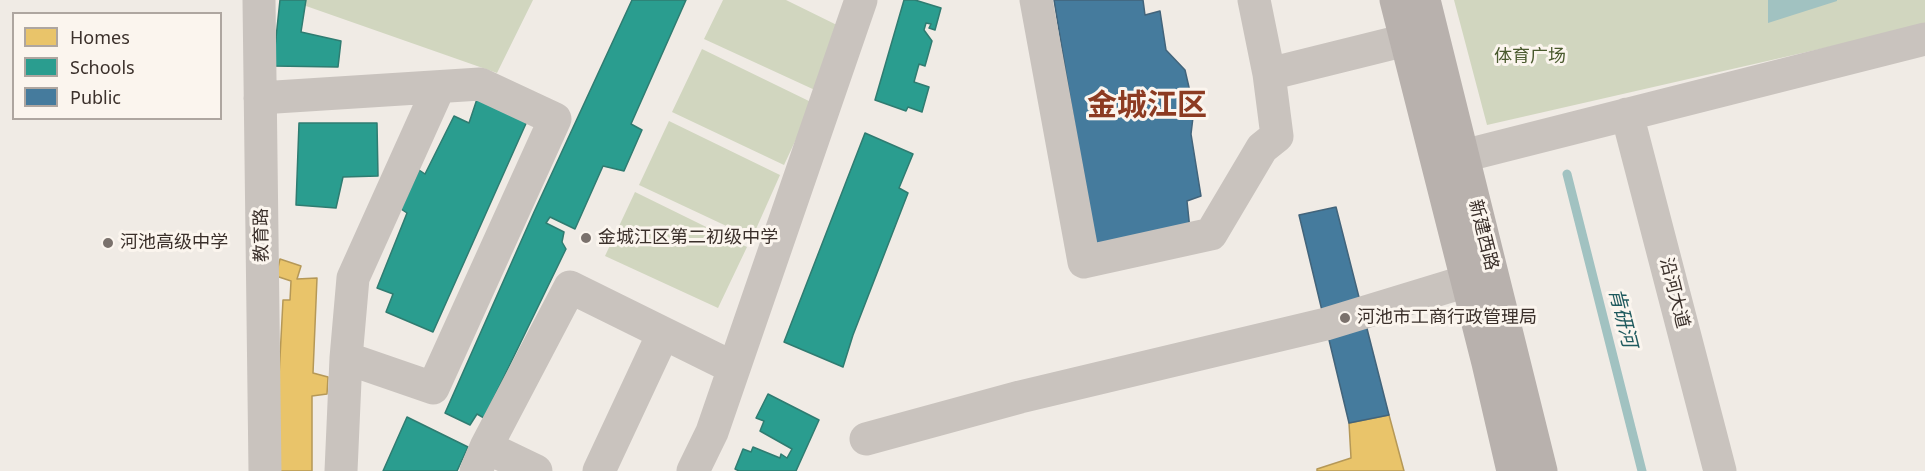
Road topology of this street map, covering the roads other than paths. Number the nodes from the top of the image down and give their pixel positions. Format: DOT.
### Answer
graph roads {
  1 [pos="259,0"];
  2 [pos="861,0"];
  3 [pos="1036,0"];
  4 [pos="1254,0"];
  5 [pos="1396,0"];
  6 [pos="1424,0"];
  7 [pos="1925,39"];
  8 [pos="1406,40"];
  9 [pos="1269,74"];
  10 [pos="439,87"];
  11 [pos="260,98"];
  12 [pos="1628,114"];
  13 [pos="1463,156"];
  14 [pos="1467,281"];
  15 [pos="663,334"];
  16 [pos="346,358"];
  17 [pos="734,368"];
  18 [pos="866,439"];
  19 [pos="481,459"];
  20 [pos="265,471"];
  21 [pos="341,471"];
  22 [pos="536,471"];
  23 [pos="599,471"];
  24 [pos="693,471"];
  25 [pos="1513,471"];
  26 [pos="1541,471"];
  27 [pos="1720,471"];
  1 -- 11 [label="street, 教育路"];
  2 -- 17 [label="street"];
  3 -- 9 [label="street"];
  4 -- 9 [label="street"];
  5 -- 8 [label="main road, 新建西路"];
  6 -- 13 [label="main road, 新建西路"];
  7 -- 12 [label="street"];
  8 -- 9 [label="street"];
  8 -- 14 [label="main road, 新建西路"];
  10 -- 11 [label="street"];
  10 -- 16 [label="street"];
  10 -- 16 [label="street"];
  11 -- 20 [label="street, 教育路"];
  12 -- 13 [label="street"];
  12 -- 27 [label="street, 沿河大道"];
  13 -- 26 [label="main road, 新建西路"];
  14 -- 18 [label="street"];
  14 -- 25 [label="main road, 新建西路"];
  15 -- 17 [label="street"];
  15 -- 19 [label="street"];
  15 -- 23 [label="street"];
  16 -- 21 [label="street"];
  17 -- 24 [label="street"];
  19 -- 22 [label="street"];
}
